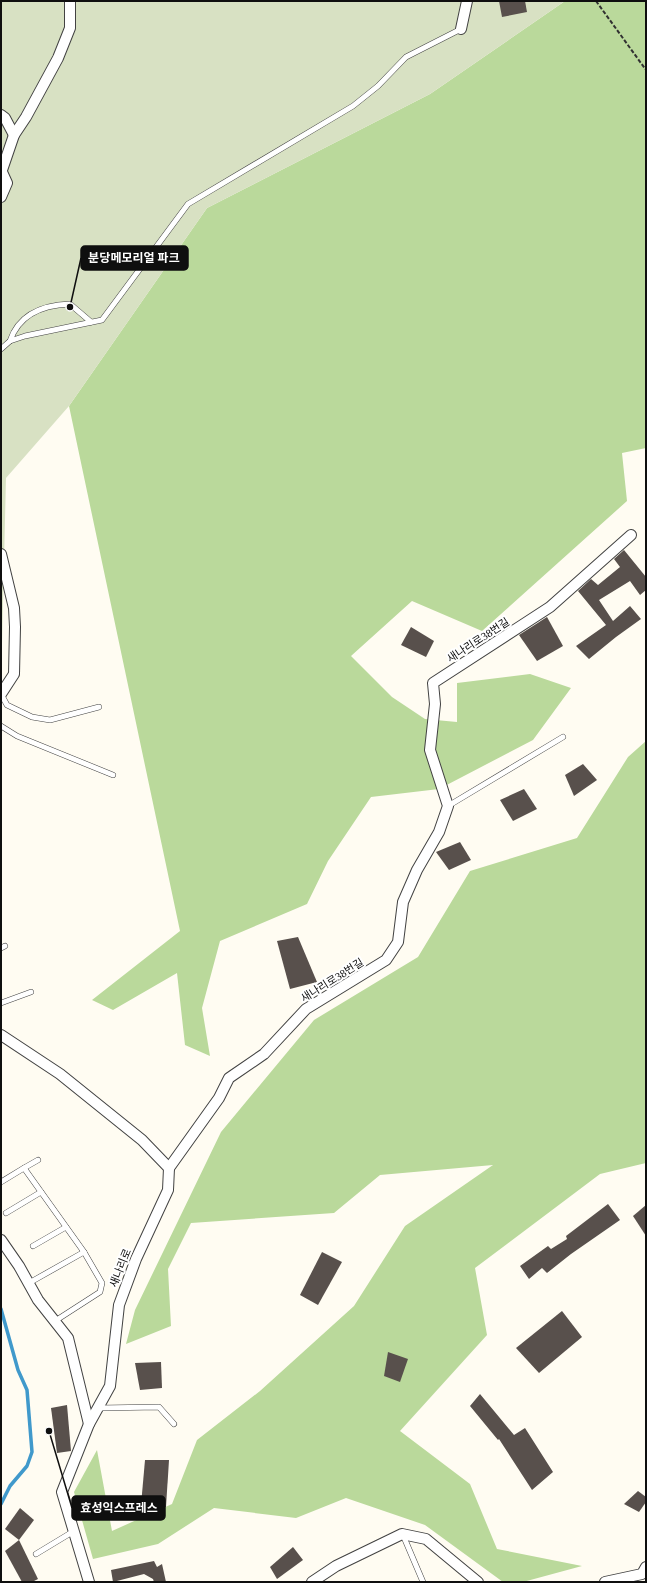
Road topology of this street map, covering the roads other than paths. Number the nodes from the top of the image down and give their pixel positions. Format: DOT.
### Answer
graph roads {
  1 [pos="70,1"];
  2 [pos="467,1"];
  3 [pos="461,29"];
  4 [pos="1,115"];
  5 [pos="14,135"];
  6 [pos="1,172"];
  7 [pos="1,197"];
  8 [pos="91,322"];
  9 [pos="10,341"];
  10 [pos="1,349"];
  11 [pos="631,535"];
  12 [pos="1,554"];
  13 [pos="1,694"];
  14 [pos="99,708"];
  15 [pos="1,726"];
  16 [pos="563,737"];
  17 [pos="113,774"];
  18 [pos="448,806"];
  19 [pos="31,992"];
  20 [pos="1,1004"];
  21 [pos="1,1035"];
  22 [pos="38,1160"];
  23 [pos="24,1168"];
  24 [pos="169,1168"];
  25 [pos="1,1182"];
  26 [pos="41,1192"];
  27 [pos="6,1213"];
  28 [pos="66,1227"];
  29 [pos="1,1240"];
  30 [pos="33,1246"];
  31 [pos="84,1252"];
  32 [pos="29,1283"];
  33 [pos="55,1321"];
  34 [pos="98,1408"];
  35 [pos="89,1424"];
  36 [pos="174,1424"];
  37 [pos="74,1531"];
  38 [pos="402,1534"];
  39 [pos="36,1554"];
  40 [pos="646,1567"];
  41 [pos="89,1582"];
  42 [pos="312,1582"];
  43 [pos="423,1582"];
  44 [pos="478,1582"];
  45 [pos="605,1582"];
  1 -- 5 [label="street"];
  2 -- 3 [label="street"];
  3 -- 8 [label="lane"];
  4 -- 5 [label="street"];
  5 -- 6 [label="street"];
  6 -- 7 [label="street"];
  8 -- 9 [label="lane"];
  8 -- 9 [label="lane"];
  9 -- 10 [label="lane"];
  11 -- 18 [label="street, 새나리로38번길"];
  12 -- 13 [label="street"];
  13 -- 14 [label="lane"];
  15 -- 17 [label="lane"];
  16 -- 18 [label="lane"];
  18 -- 24 [label="street, 새나리로38번길"];
  19 -- 20 [label="lane"];
  21 -- 24 [label="street"];
  22 -- 23 [label="lane"];
  23 -- 25 [label="lane"];
  23 -- 26 [label="lane"];
  24 -- 34 [label="street, 새나리로"];
  26 -- 27 [label="lane"];
  26 -- 28 [label="lane"];
  28 -- 30 [label="lane"];
  28 -- 31 [label="lane"];
  29 -- 32 [label="street"];
  31 -- 32 [label="lane"];
  31 -- 33 [label="lane"];
  32 -- 33 [label="street"];
  33 -- 35 [label="street"];
  34 -- 35 [label="street, 새나리로"];
  34 -- 36 [label="lane"];
  35 -- 37 [label="street, 새나리로"];
  37 -- 39 [label="lane"];
  37 -- 41 [label="street, 새나리로"];
  38 -- 42 [label="street"];
  38 -- 43 [label="lane"];
  38 -- 44 [label="street"];
  40 -- 45 [label="street"];
}
